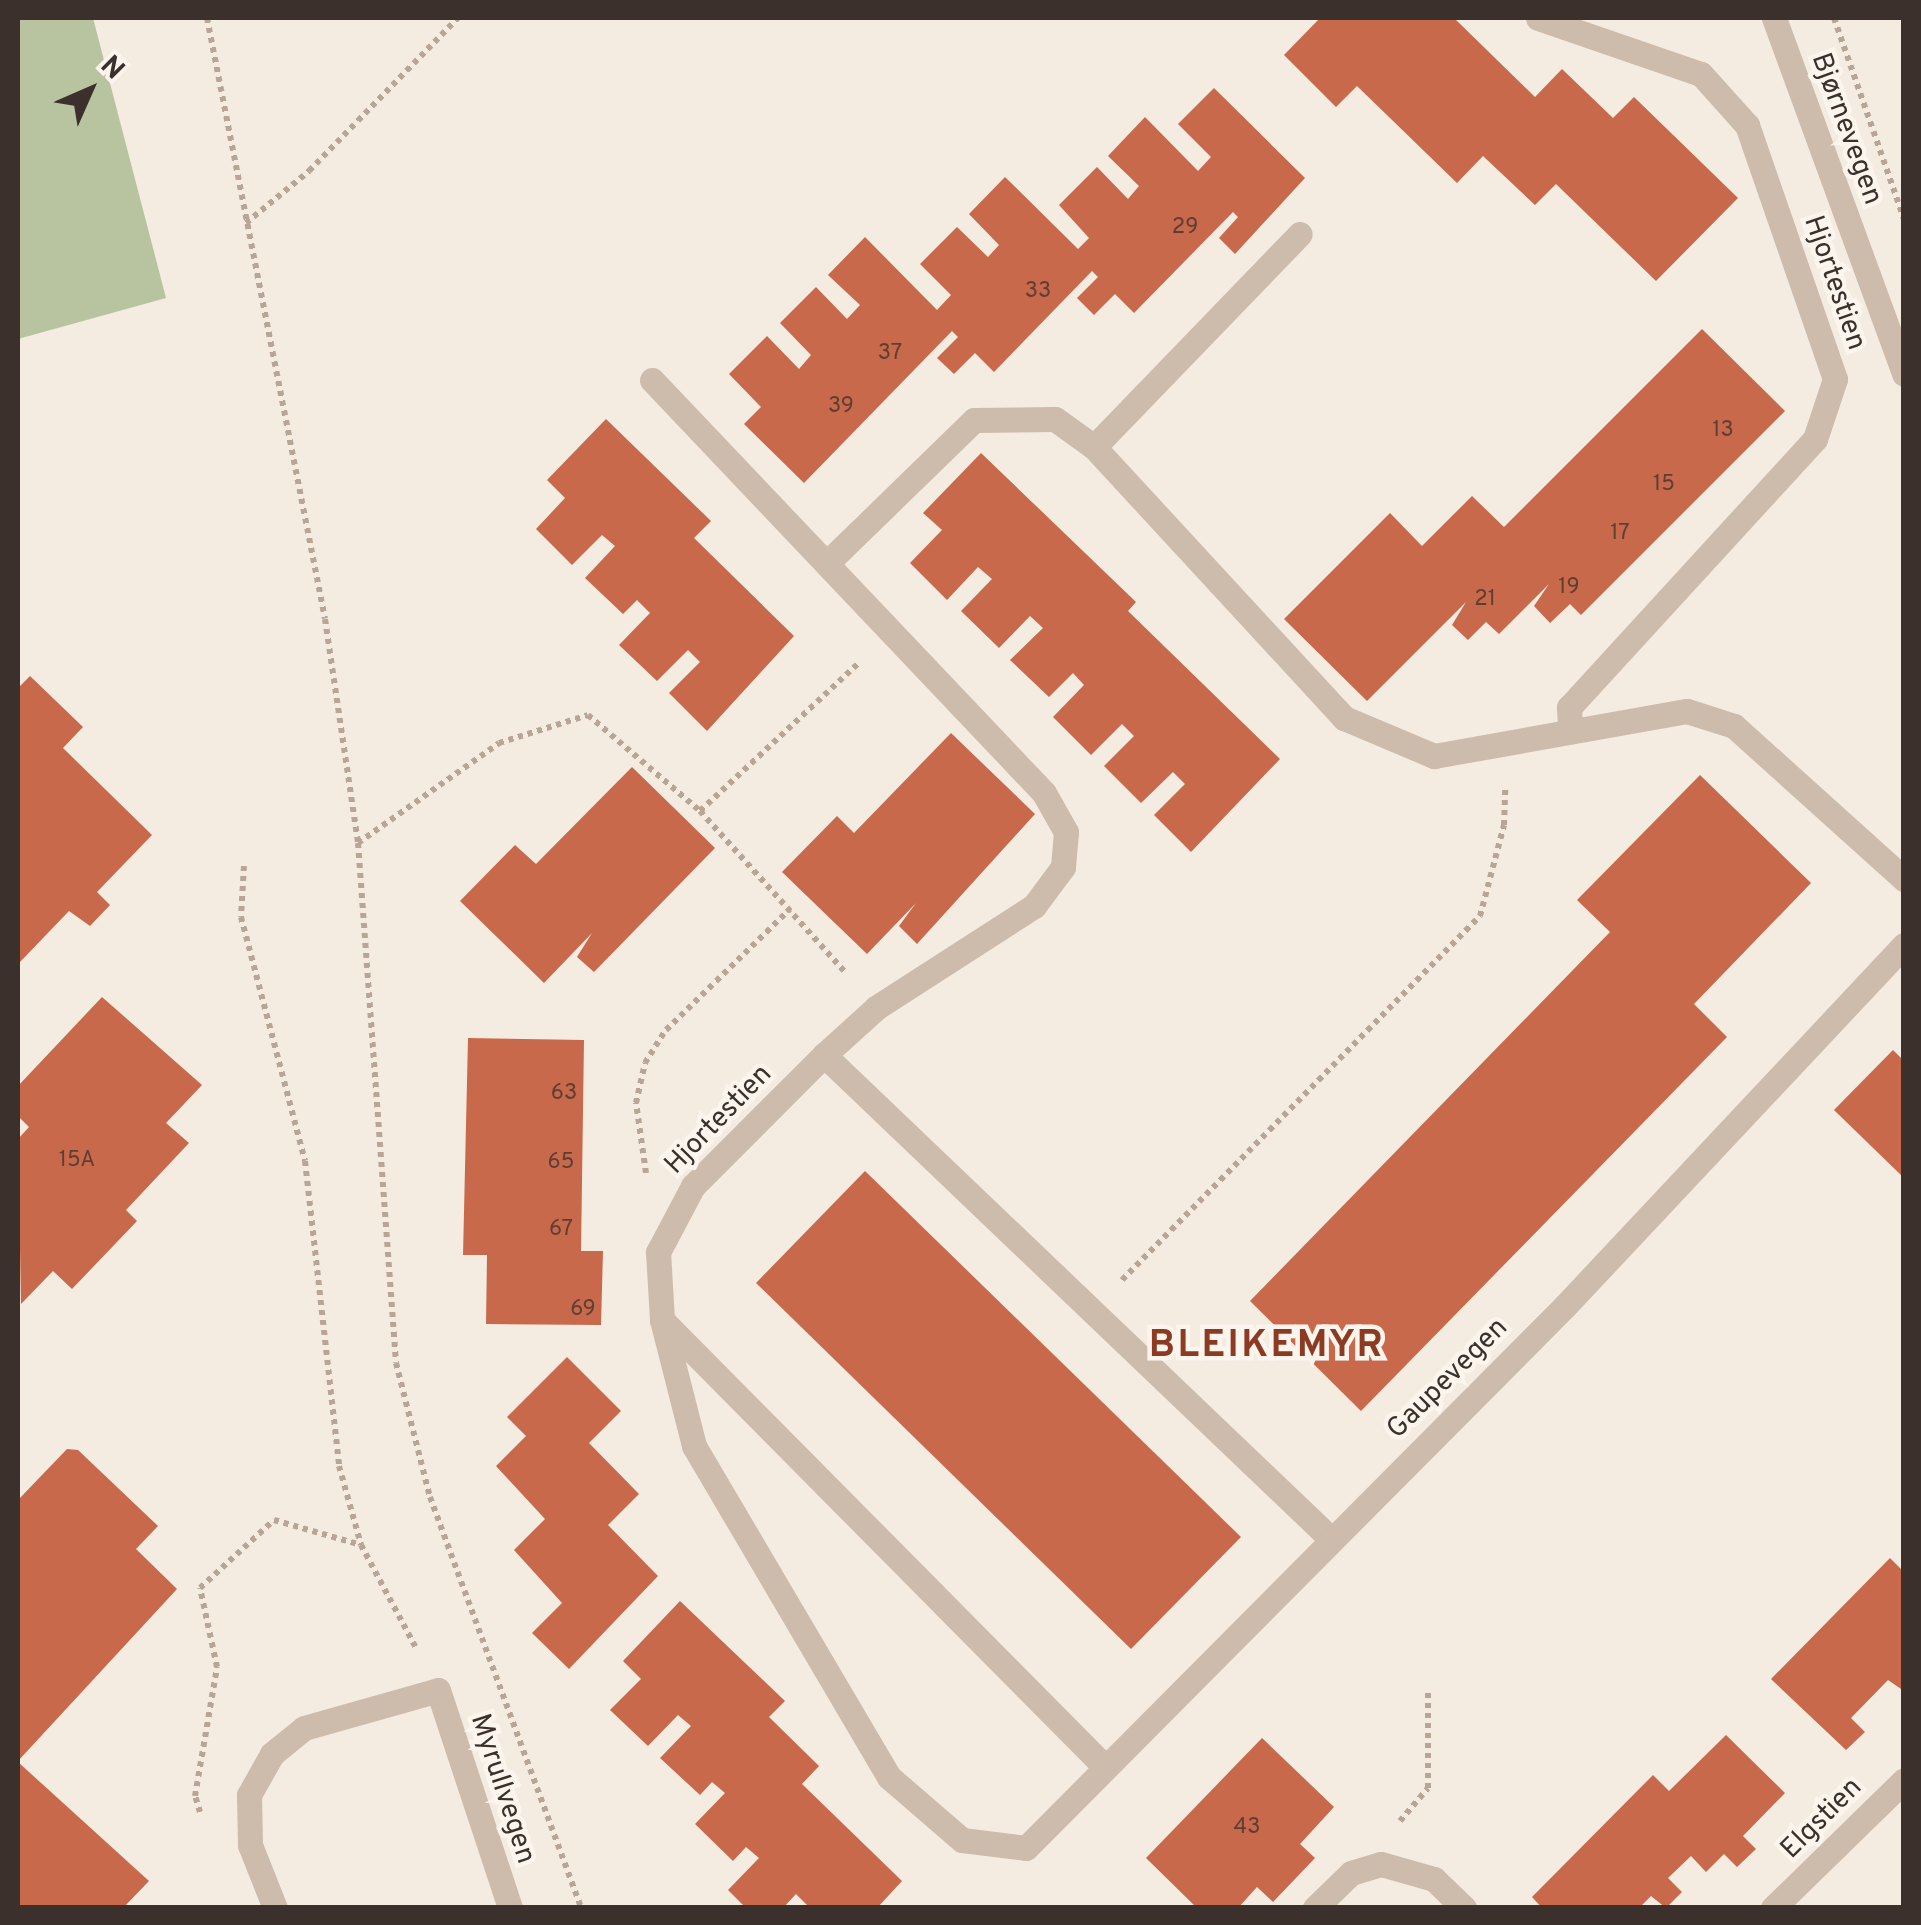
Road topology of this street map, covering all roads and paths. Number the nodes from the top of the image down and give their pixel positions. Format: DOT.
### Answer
graph roads {
  1 [pos="207,18"];
  2 [pos="458,18"];
  3 [pos="1538,18"];
  4 [pos="1774,18"];
  5 [pos="1834,18"];
  6 [pos="1904,218"];
  7 [pos="246,222"];
  8 [pos="1300,234"];
  9 [pos="1904,374"];
  10 [pos="652,380"];
  11 [pos="1094,447"];
  12 [pos="827,563"];
  13 [pos="894,632"];
  14 [pos="1570,730"];
  15 [pos="1506,742"];
  16 [pos="700,812"];
  17 [pos="358,843"];
  18 [pos="244,866"];
  19 [pos="1904,879"];
  20 [pos="790,909"];
  21 [pos="1904,945"];
  22 [pos="1895,977"];
  23 [pos="876,1008"];
  24 [pos="824,1055"];
  25 [pos="670,1219"];
  26 [pos="1093,1309"];
  27 [pos="662,1320"];
  28 [pos="1329,1538"];
  29 [pos="361,1545"];
  30 [pos="438,1690"];
  31 [pos="1428,1692"];
  32 [pos="1104,1766"];
  33 [pos="1904,1780"];
  34 [pos="205,1830"];
  35 [pos="1026,1848"];
  36 [pos="1382,1864"];
  37 [pos="1782,1905"];
  38 [pos="275,1908"];
  39 [pos="510,1908"];
  40 [pos="581,1908"];
  41 [pos="1315,1908"];
  42 [pos="1464,1908"];
  1 -- 7 [label="path"];
  2 -- 7 [label="path"];
  3 -- 14 [label="street, Hjortestien"];
  4 -- 9 [label="street, Bjørnevegen"];
  5 -- 6 [label="path"];
  7 -- 17 [label="path"];
  8 -- 11 [label="street"];
  10 -- 12 [label="street, Hjortestien"];
  11 -- 12 [label="street"];
  11 -- 15 [label="street"];
  12 -- 13 [label="street, Hjortestien"];
  13 -- 16 [label="path"];
  13 -- 23 [label="street, Hjortestien"];
  14 -- 15 [label="street"];
  14 -- 19 [label="street"];
  15 -- 26 [label="path"];
  16 -- 17 [label="path"];
  16 -- 20 [label="path"];
  17 -- 40 [label="path"];
  18 -- 29 [label="path"];
  20 -- 23 [label="path"];
  20 -- 25 [label="path"];
  21 -- 22 [label="street, Gaupevegen"];
  22 -- 28 [label="street, Gaupevegen"];
  23 -- 24 [label="street, Hjortestien"];
  24 -- 25 [label="street, Hjortestien"];
  24 -- 26 [label="street"];
  25 -- 27 [label="street, Hjortestien"];
  26 -- 28 [label="street"];
  27 -- 32 [label="street"];
  27 -- 35 [label="street, Hjortestien"];
  28 -- 32 [label="street, Gaupevegen"];
  29 -- 30 [label="path"];
  29 -- 34 [label="path"];
  30 -- 38 [label="street"];
  30 -- 39 [label="street, Myrullvegen"];
  31 -- 36 [label="path"];
  32 -- 35 [label="street, Gaupevegen"];
  33 -- 37 [label="street, Elgstien"];
  36 -- 41 [label="street"];
  36 -- 42 [label="street"];
}
